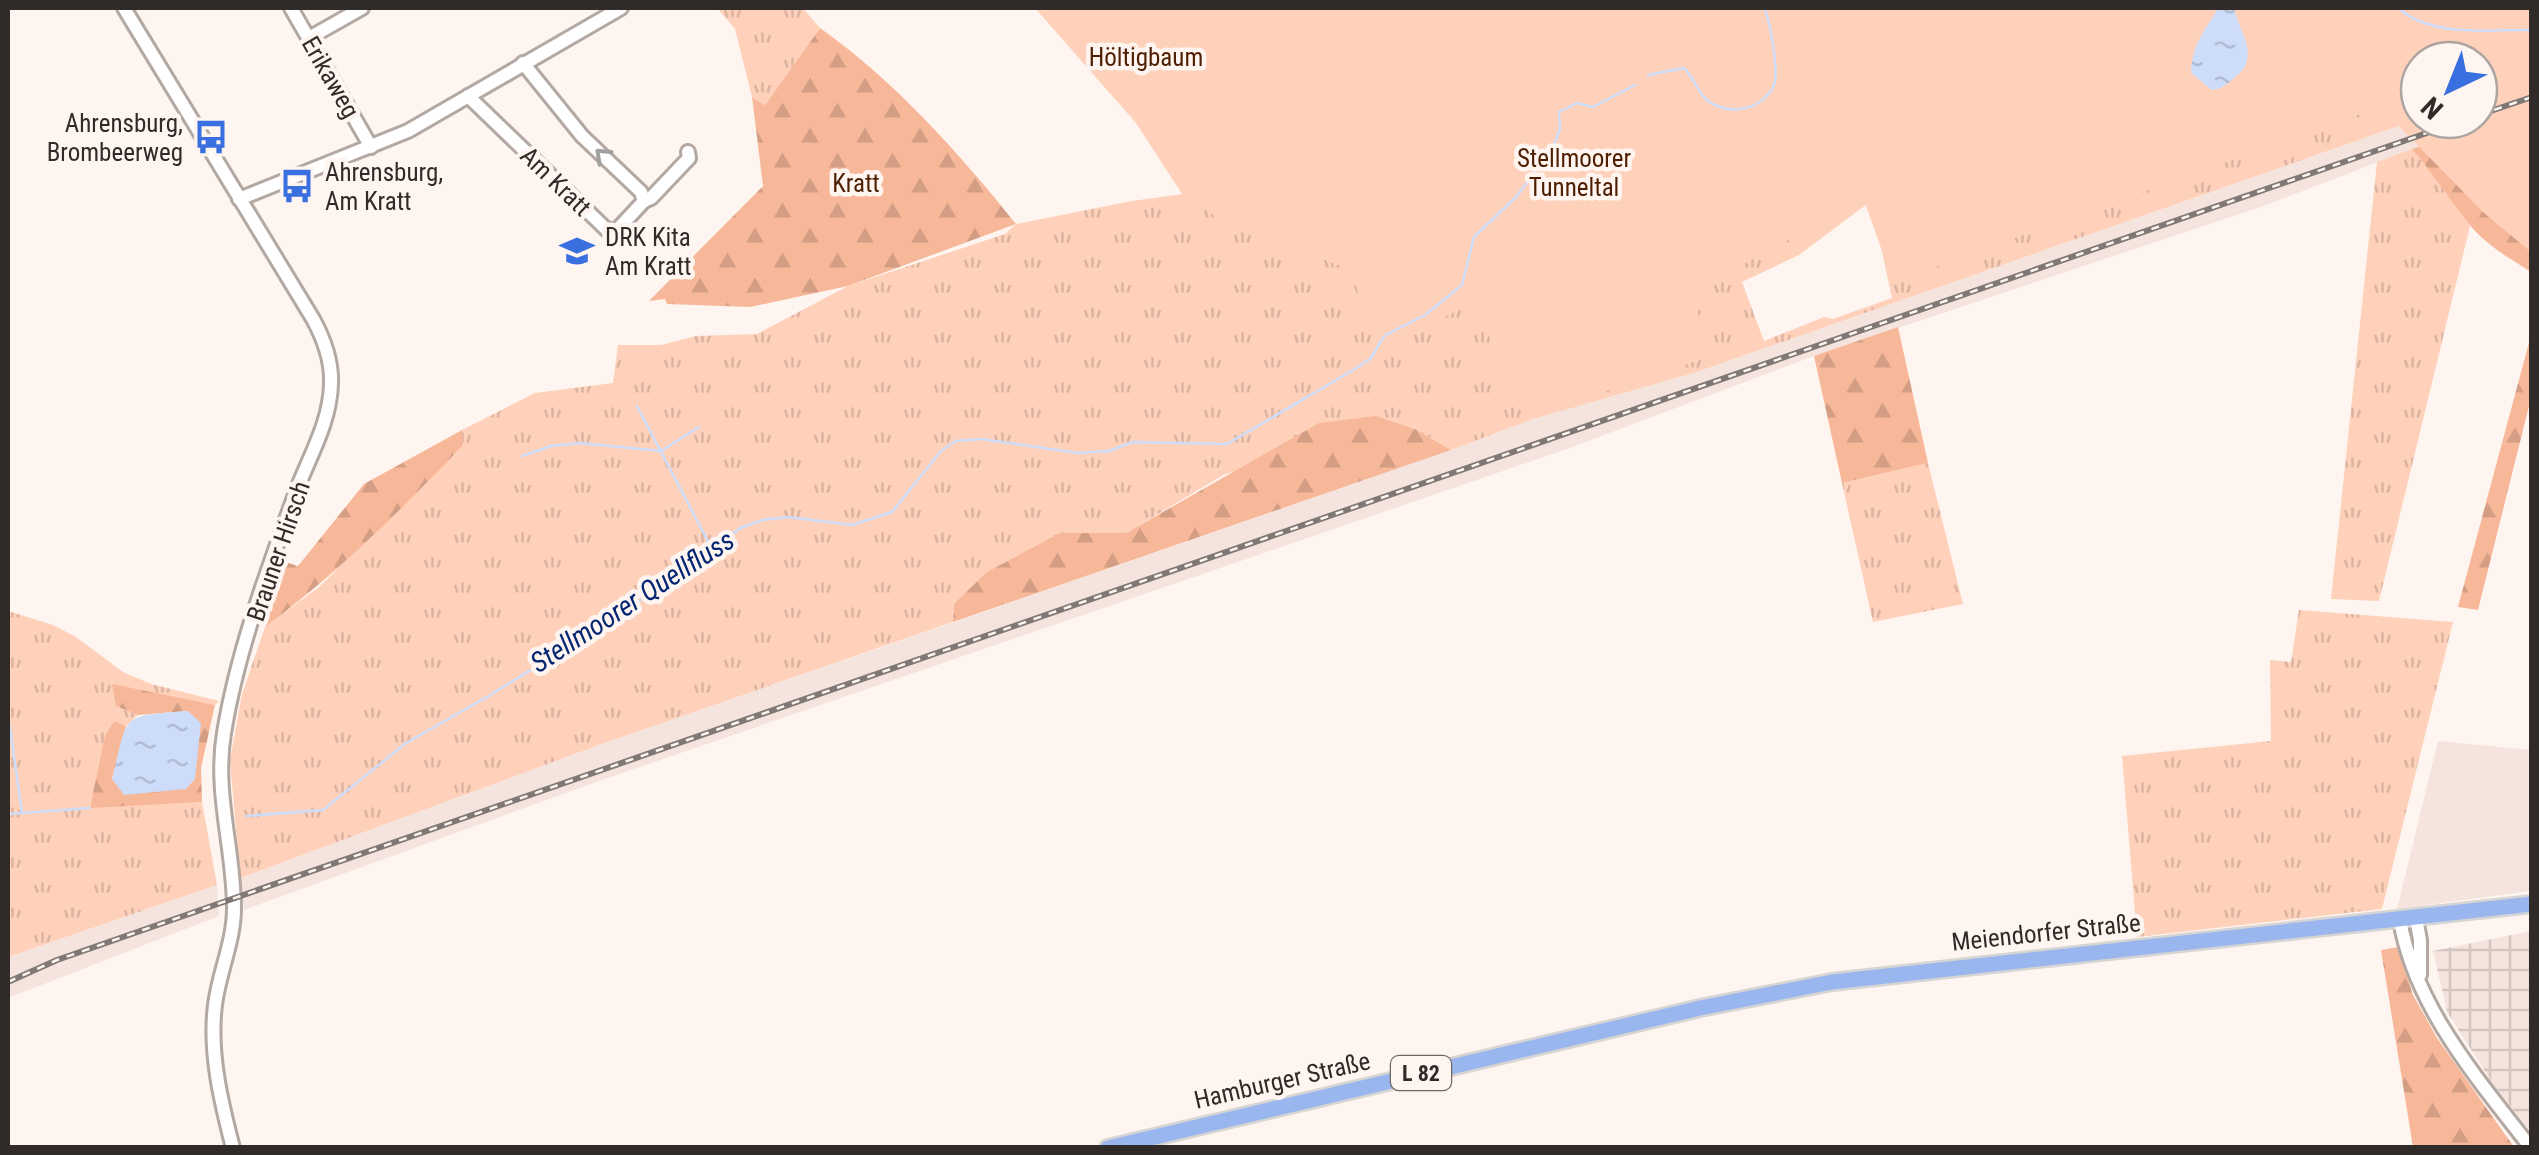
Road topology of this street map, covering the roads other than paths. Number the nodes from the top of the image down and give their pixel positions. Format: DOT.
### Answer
graph roads {
  1 [pos="124,8"];
  2 [pos="291,8"];
  3 [pos="362,8"];
  4 [pos="618,9"];
  5 [pos="310,38"];
  6 [pos="523,63"];
  7 [pos="468,96"];
  8 [pos="371,147"];
  9 [pos="688,152"];
  10 [pos="239,199"];
  11 [pos="644,201"];
  12 [pos="2532,904"];
  13 [pos="2408,919"];
  14 [pos="1700,1008"];
  15 [pos="2526,1144"];
  16 [pos="233,1148"];
  17 [pos="1108,1148"];
  1 -- 10 [label="street, Brauner Hirsch"];
  2 -- 5 [label="street, Erikaweg"];
  3 -- 5 [label="street"];
  4 -- 6 [label="street"];
  5 -- 8 [label="street, Erikaweg"];
  6 -- 7 [label="street"];
  11 -- 6 [label="street, Am Kratt, one-way"];
  7 -- 8 [label="street"];
  7 -- 11 [label="street, Am Kratt"];
  8 -- 10 [label="street"];
  9 -- 11 [label="street, Am Kratt"];
  10 -- 16 [label="street, Brauner Hirsch"];
  12 -- 13 [label="main road, Meiendorfer Straße"];
  13 -- 14 [label="main road, Meiendorfer Straße / L 82"];
  13 -- 15 [label="street"];
  14 -- 17 [label="main road, Hamburger Straße / L 82"];
}
